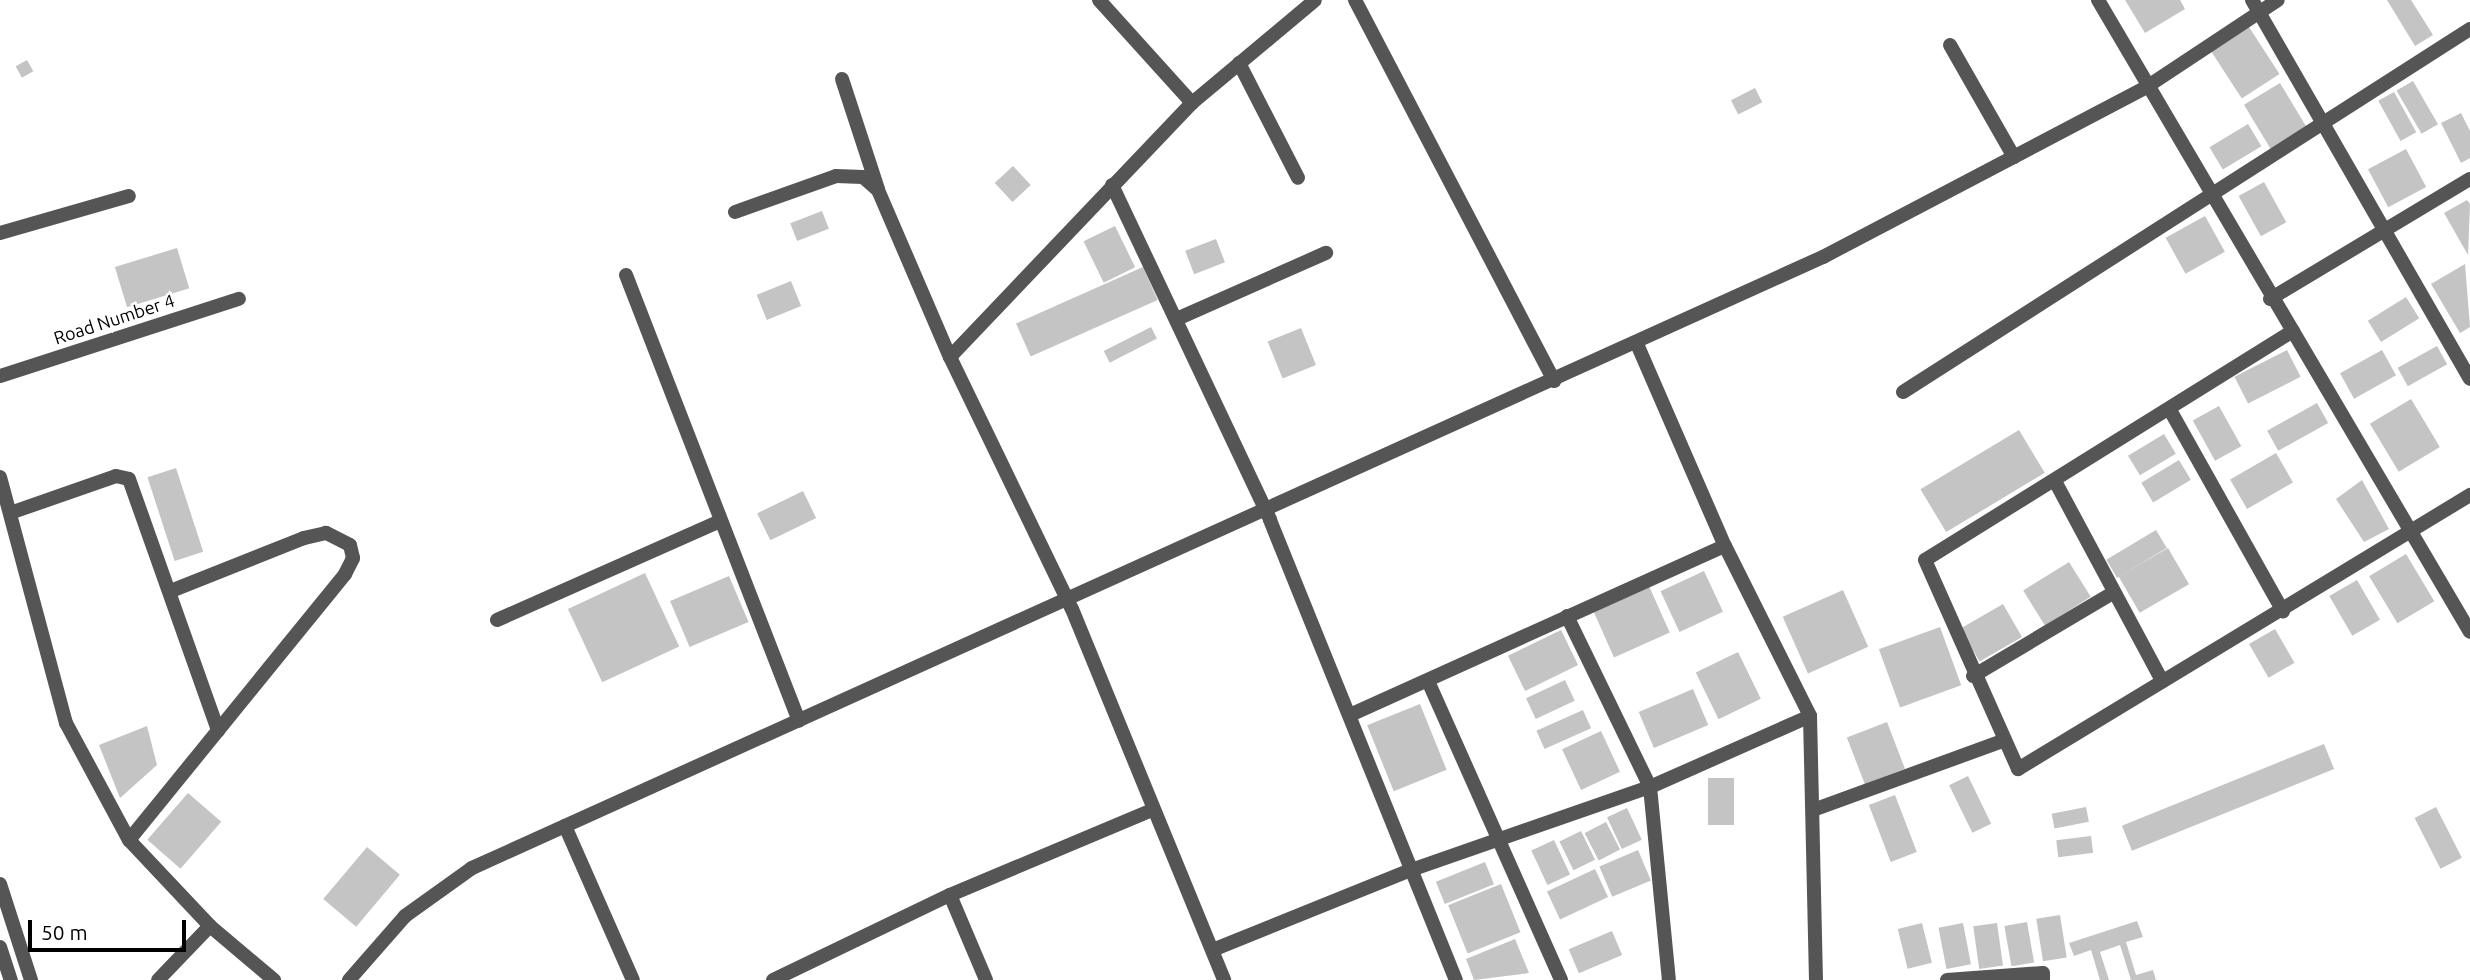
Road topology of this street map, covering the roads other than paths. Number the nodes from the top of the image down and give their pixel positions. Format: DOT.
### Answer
graph roads {
  1 [pos="1099,0"];
  2 [pos="1315,0"];
  3 [pos="1355,0"];
  4 [pos="2098,0"];
  5 [pos="2278,0"];
  6 [pos="2255,6"];
  7 [pos="2470,29"];
  8 [pos="1950,45"];
  9 [pos="1239,63"];
  10 [pos="842,79"];
  11 [pos="2145,88"];
  12 [pos="1192,103"];
  13 [pos="2322,121"];
  14 [pos="2014,157"];
  15 [pos="1298,177"];
  16 [pos="2470,179"];
  17 [pos="1112,185"];
  18 [pos="878,190"];
  19 [pos="2208,192"];
  20 [pos="129,196"];
  21 [pos="735,212"];
  22 [pos="0,233"];
  23 [pos="2386,233"];
  24 [pos="1326,253"];
  25 [pos="626,275"];
  26 [pos="239,299"];
  27 [pos="2270,299"];
  28 [pos="1179,318"];
  29 [pos="2293,331"];
  30 [pos="1637,344"];
  31 [pos="2464,356"];
  32 [pos="950,357"];
  33 [pos="0,376"];
  34 [pos="2470,379"];
  35 [pos="1554,381"];
  36 [pos="1903,392"];
  37 [pos="2170,410"];
  38 [pos="0,477"];
  39 [pos="2056,483"];
  40 [pos="2470,495"];
  41 [pos="1266,511"];
  42 [pos="10,513"];
  43 [pos="718,522"];
  44 [pos="2410,530"];
  45 [pos="1726,546"];
  46 [pos="171,590"];
  47 [pos="2113,593"];
  48 [pos="1068,600"];
  49 [pos="2283,611"];
  50 [pos="1567,616"];
  51 [pos="497,620"];
  52 [pos="2470,632"];
  53 [pos="1973,676"];
  54 [pos="1428,681"];
  55 [pos="2162,681"];
  56 [pos="1350,715"];
  57 [pos="1810,716"];
  58 [pos="799,721"];
  59 [pos="218,732"];
  60 [pos="2003,741"];
  61 [pos="1650,787"];
  62 [pos="1813,810"];
  63 [pos="1150,811"];
  64 [pos="565,826"];
  65 [pos="1500,837"];
  66 [pos="129,840"];
  67 [pos="1411,870"];
  68 [pos="0,884"];
  69 [pos="950,895"];
  70 [pos="210,926"];
  71 [pos="0,947"];
  72 [pos="1215,949"];
  73 [pos="10,980"];
  74 [pos="31,980"];
  75 [pos="158,980"];
  76 [pos="274,980"];
  77 [pos="349,980"];
  78 [pos="633,980"];
  79 [pos="773,980"];
  80 [pos="986,980"];
  81 [pos="1224,980"];
  82 [pos="1456,980"];
  83 [pos="1561,980"];
  84 [pos="1670,980"];
  85 [pos="1816,980"];
  86 [pos="1947,980"];
  87 [pos="2043,980"];
  1 -- 12 [label="street"];
  2 -- 9 [label="street"];
  3 -- 35 [label="street"];
  4 -- 11 [label="street"];
  5 -- 6 [label="street"];
  6 -- 11 [label="street"];
  6 -- 13 [label="street"];
  7 -- 13 [label="street"];
  8 -- 14 [label="street"];
  9 -- 12 [label="street"];
  9 -- 15 [label="street"];
  10 -- 18 [label="street"];
  11 -- 14 [label="street"];
  11 -- 19 [label="street"];
  12 -- 17 [label="street"];
  13 -- 19 [label="street"];
  13 -- 23 [label="street"];
  14 -- 30 [label="street"];
  16 -- 23 [label="street"];
  17 -- 28 [label="street"];
  17 -- 32 [label="street"];
  18 -- 21 [label="street"];
  18 -- 32 [label="street"];
  19 -- 27 [label="street"];
  19 -- 36 [label="street"];
  20 -- 22 [label="street"];
  23 -- 27 [label="street"];
  23 -- 31 [label="street"];
  24 -- 28 [label="street"];
  25 -- 43 [label="street"];
  26 -- 33 [label="street, Road Number 4"];
  27 -- 29 [label="street"];
  28 -- 41 [label="street"];
  29 -- 37 [label="street"];
  29 -- 44 [label="street"];
  30 -- 35 [label="street"];
  30 -- 45 [label="street"];
  31 -- 34 [label="street"];
  32 -- 48 [label="street"];
  35 -- 41 [label="street"];
  37 -- 39 [label="street"];
  37 -- 49 [label="street"];
  38 -- 42 [label="street"];
  39 -- 47 [label="street"];
  39 -- 53 [label="street"];
  40 -- 44 [label="street"];
  41 -- 48 [label="street"];
  41 -- 56 [label="street"];
  42 -- 46 [label="street"];
  42 -- 66 [label="street"];
  43 -- 51 [label="street"];
  43 -- 58 [label="street"];
  44 -- 49 [label="street"];
  44 -- 52 [label="street"];
  45 -- 50 [label="street"];
  45 -- 57 [label="street"];
  46 -- 59 [label="street"];
  46 -- 59 [label="street"];
  47 -- 53 [label="street"];
  47 -- 55 [label="street"];
  48 -- 58 [label="street"];
  48 -- 63 [label="street"];
  49 -- 55 [label="street"];
  50 -- 54 [label="street"];
  50 -- 61 [label="street"];
  53 -- 60 [label="street"];
  54 -- 56 [label="street"];
  54 -- 65 [label="street"];
  55 -- 60 [label="street"];
  56 -- 67 [label="street"];
  57 -- 61 [label="street"];
  57 -- 62 [label="street"];
  58 -- 64 [label="street"];
  59 -- 66 [label="street"];
  60 -- 62 [label="street"];
  61 -- 65 [label="street"];
  61 -- 84 [label="street"];
  62 -- 85 [label="street"];
  63 -- 69 [label="street"];
  63 -- 72 [label="street"];
  64 -- 77 [label="street"];
  64 -- 78 [label="street"];
  65 -- 67 [label="street"];
  65 -- 83 [label="street"];
  66 -- 70 [label="street"];
  67 -- 72 [label="street"];
  67 -- 82 [label="street"];
  68 -- 74 [label="street"];
  69 -- 79 [label="street"];
  69 -- 80 [label="street"];
  70 -- 75 [label="street"];
  70 -- 76 [label="street"];
  71 -- 73 [label="street"];
  72 -- 81 [label="street"];
  86 -- 87 [label="street"];
}
